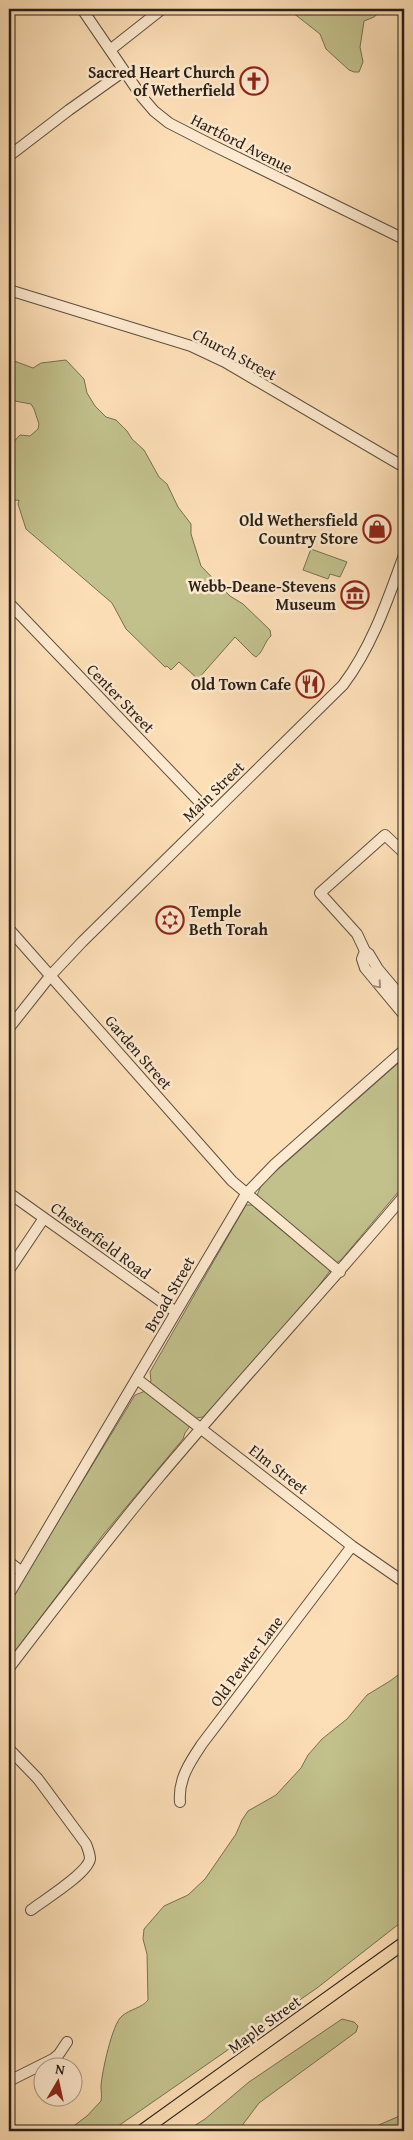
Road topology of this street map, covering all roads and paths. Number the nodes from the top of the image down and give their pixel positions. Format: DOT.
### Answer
graph roads {
  1 [pos="82,9"];
  2 [pos="162,9"];
  3 [pos="110,50"];
  4 [pos="124,71"];
  5 [pos="9,156"];
  6 [pos="404,239"];
  7 [pos="9,290"];
  8 [pos="404,467"];
  9 [pos="404,555"];
  10 [pos="9,604"];
  11 [pos="211,814"];
  12 [pos="404,853"];
  13 [pos="9,929"];
  14 [pos="365,951"];
  15 [pos="51,975"];
  16 [pos="404,1000"];
  17 [pos="404,1015"];
  18 [pos="9,1028"];
  19 [pos="404,1050"];
  20 [pos="9,1192"];
  21 [pos="246,1194"];
  22 [pos="404,1196"];
  23 [pos="44,1218"];
  24 [pos="9,1270"];
  25 [pos="340,1272"];
  26 [pos="176,1312"];
  27 [pos="137,1379"];
  28 [pos="202,1428"];
  29 [pos="352,1546"];
  30 [pos="9,1562"];
  31 [pos="22,1572"];
  32 [pos="404,1582"];
  33 [pos="9,1594"];
  34 [pos="9,1668"];
  35 [pos="9,1749"];
  36 [pos="180,1802"];
  37 [pos="31,1910"];
  38 [pos="404,1943"];
  39 [pos="67,2042"];
  40 [pos="9,2081"];
  41 [pos="142,2131"];
  1 -- 3 [label="street, Hartford Avenue"];
  2 -- 3 [label="street"];
  3 -- 4 [label="street, Hartford Avenue"];
  4 -- 5 [label="street"];
  4 -- 6 [label="street, Hartford Avenue"];
  7 -- 8 [label="street, Church Street"];
  9 -- 11 [label="street, Main Street"];
  10 -- 11 [label="street, Center Street"];
  11 -- 15 [label="street, Main Street"];
  12 -- 14 [label="street"];
  13 -- 15 [label="street, Garden Street"];
  14 -- 16 [label="street"];
  14 -- 17 [label="street, one-way"];
  15 -- 18 [label="street, Main Street"];
  15 -- 21 [label="street, Garden Street"];
  19 -- 21 [label="street, Broad Street"];
  20 -- 23 [label="street, Chesterfield Road"];
  21 -- 25 [label="street, Garden Street"];
  21 -- 26 [label="street, Broad Street"];
  22 -- 25 [label="street"];
  23 -- 24 [label="street"];
  23 -- 26 [label="street, Chesterfield Road"];
  25 -- 28 [label="street"];
  26 -- 27 [label="street, Broad Street"];
  27 -- 28 [label="street, Elm Street"];
  27 -- 31 [label="street, Broad Street"];
  28 -- 29 [label="street, Elm Street"];
  28 -- 34 [label="street"];
  29 -- 32 [label="street, Elm Street"];
  29 -- 36 [label="street, Old Pewter Lane"];
  30 -- 31 [label="street"];
  31 -- 33 [label="street, Broad Street"];
  35 -- 37 [label="street"];
  38 -- 41 [label="main road, Maple Street"];
  39 -- 40 [label="street"];
}
